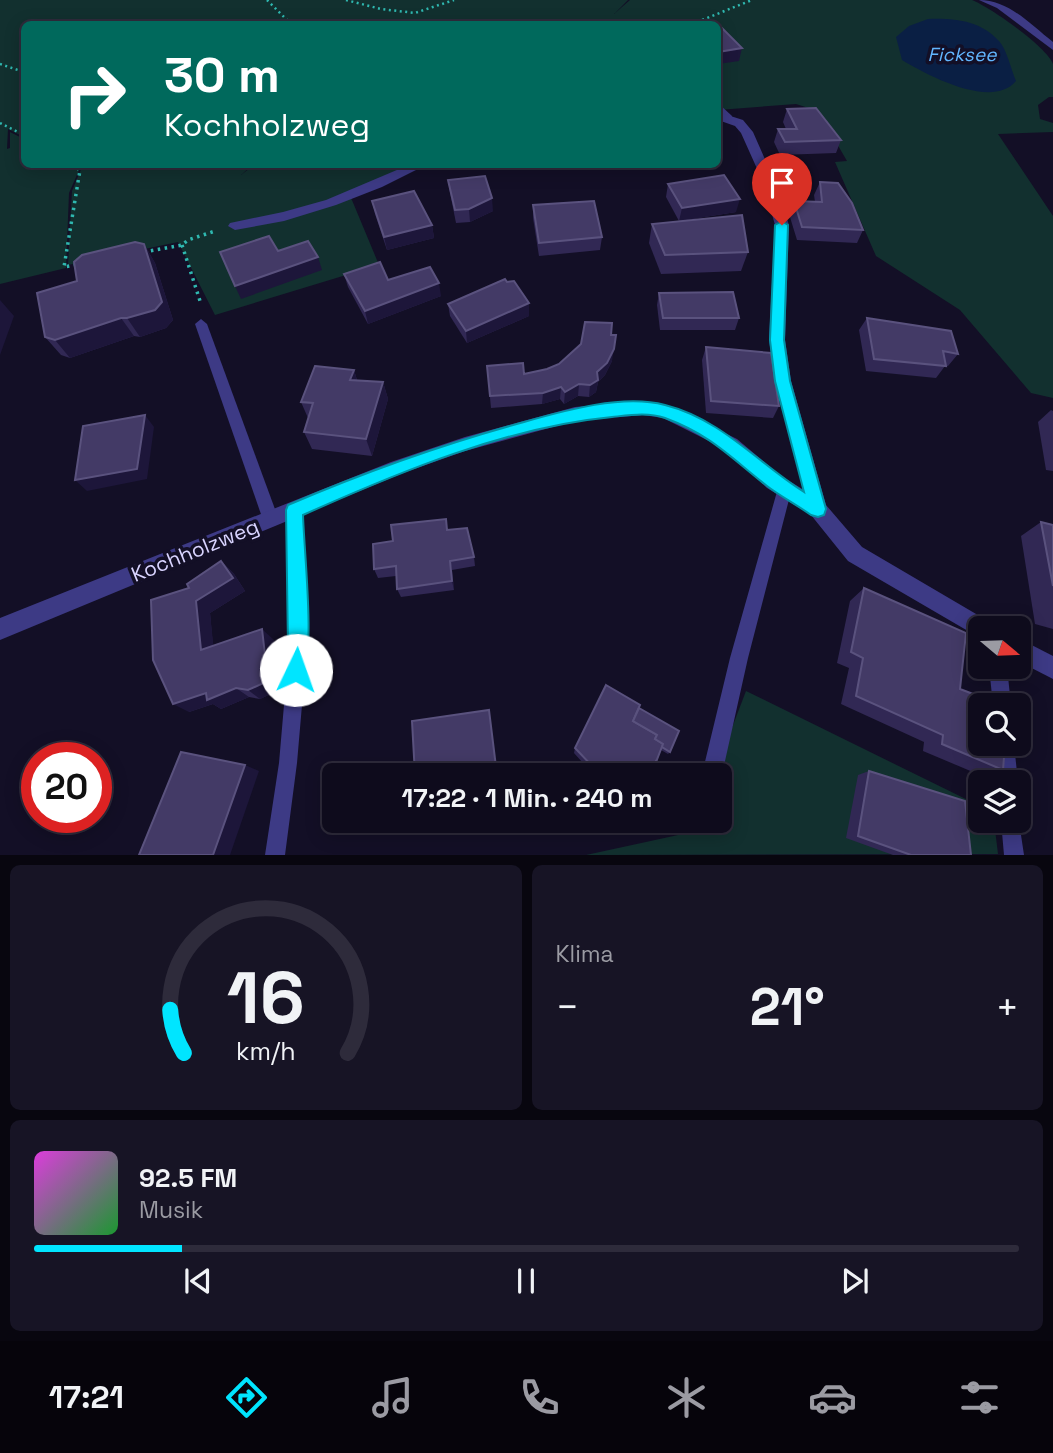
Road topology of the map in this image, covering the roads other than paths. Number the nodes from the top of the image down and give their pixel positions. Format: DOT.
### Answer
graph roads {
  1 [pos="984,0"];
  2 [pos="1053,47"];
  3 [pos="723,117"];
  4 [pos="413,168"];
  5 [pos="236,226"];
  6 [pos="201,324"];
  7 [pos="785,488"];
  8 [pos="818,509"];
  9 [pos="294,510"];
  10 [pos="271,520"];
  11 [pos="968,620"];
  12 [pos="0,629"];
  13 [pos="1031,656"];
  14 [pos="1053,668"];
  15 [pos="715,763"];
  16 [pos="1012,833"];
  17 [pos="275,855"];
  18 [pos="1014,855"];
  1 -- 2 [label="street"];
  3 -- 8 [label="street"];
  4 -- 5 [label="street"];
  6 -- 10 [label="lane"];
  7 -- 8 [label="street, Kochholzweg"];
  7 -- 9 [label="street, Kochholzweg"];
  7 -- 15 [label="lane"];
  8 -- 11 [label="street, Kochholzweg"];
  9 -- 10 [label="street, Kochholzweg"];
  9 -- 17 [label="lane"];
  10 -- 12 [label="street, Kochholzweg"];
  13 -- 14 [label="street"];
  16 -- 18 [label="lane"];
}
